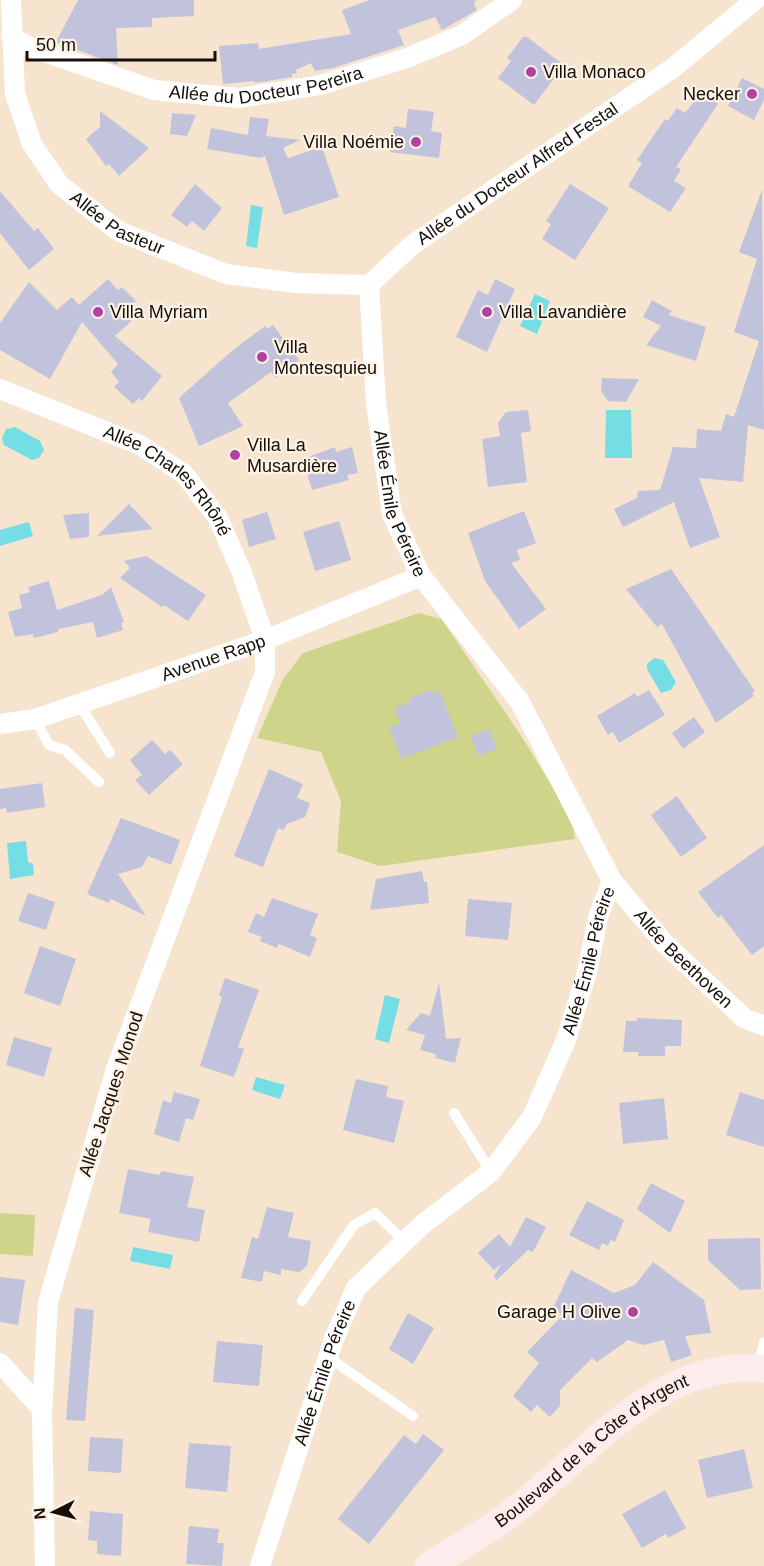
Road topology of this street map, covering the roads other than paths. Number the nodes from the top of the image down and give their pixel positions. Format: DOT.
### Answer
graph roads {
  1 [pos="11,0"];
  2 [pos="512,0"];
  3 [pos="755,0"];
  4 [pos="11,37"];
  5 [pos="369,285"];
  6 [pos="0,389"];
  7 [pos="422,576"];
  8 [pos="265,640"];
  9 [pos="79,704"];
  10 [pos="35,719"];
  11 [pos="3,720"];
  12 [pos="110,753"];
  13 [pos="99,782"];
  14 [pos="612,881"];
  15 [pos="764,1026"];
  16 [pos="453,1113"];
  17 [pos="491,1172"];
  18 [pos="404,1241"];
  19 [pos="302,1301"];
  20 [pos="328,1358"];
  21 [pos="762,1359"];
  22 [pos="0,1363"];
  23 [pos="42,1409"];
  24 [pos="413,1416"];
  25 [pos="45,1566"];
  26 [pos="260,1566"];
  27 [pos="429,1566"];
  1 -- 4 [label="street, Allée Pasteur"];
  2 -- 4 [label="street, Allée du Docteur Pereira"];
  3 -- 5 [label="street, Allée du Docteur Alfred Festal"];
  4 -- 5 [label="street, Allée Pasteur"];
  5 -- 7 [label="street, Allée Émile Péreire"];
  6 -- 8 [label="street, Allée Charles Rhôné"];
  7 -- 8 [label="street, Avenue Rapp"];
  7 -- 14 [label="street, Allée Émile Péreire"];
  8 -- 9 [label="street, Avenue Rapp"];
  8 -- 23 [label="street, Allée Jacques Monod"];
  9 -- 10 [label="street, Avenue Rapp"];
  9 -- 12 [label="lane"];
  10 -- 11 [label="street, Avenue Rapp"];
  10 -- 13 [label="lane"];
  14 -- 15 [label="street, Allée Beethoven"];
  14 -- 17 [label="street, Allée Émile Péreire"];
  16 -- 17 [label="lane"];
  17 -- 18 [label="street, Allée Émile Péreire"];
  18 -- 19 [label="lane"];
  18 -- 20 [label="street, Allée Émile Péreire"];
  20 -- 24 [label="lane"];
  20 -- 26 [label="street, Allée Émile Péreire"];
  21 -- 27 [label="main road, Boulevard de la Côte d'Argent"];
  22 -- 23 [label="street"];
  23 -- 25 [label="street, Allée Jacques Monod"];
}
